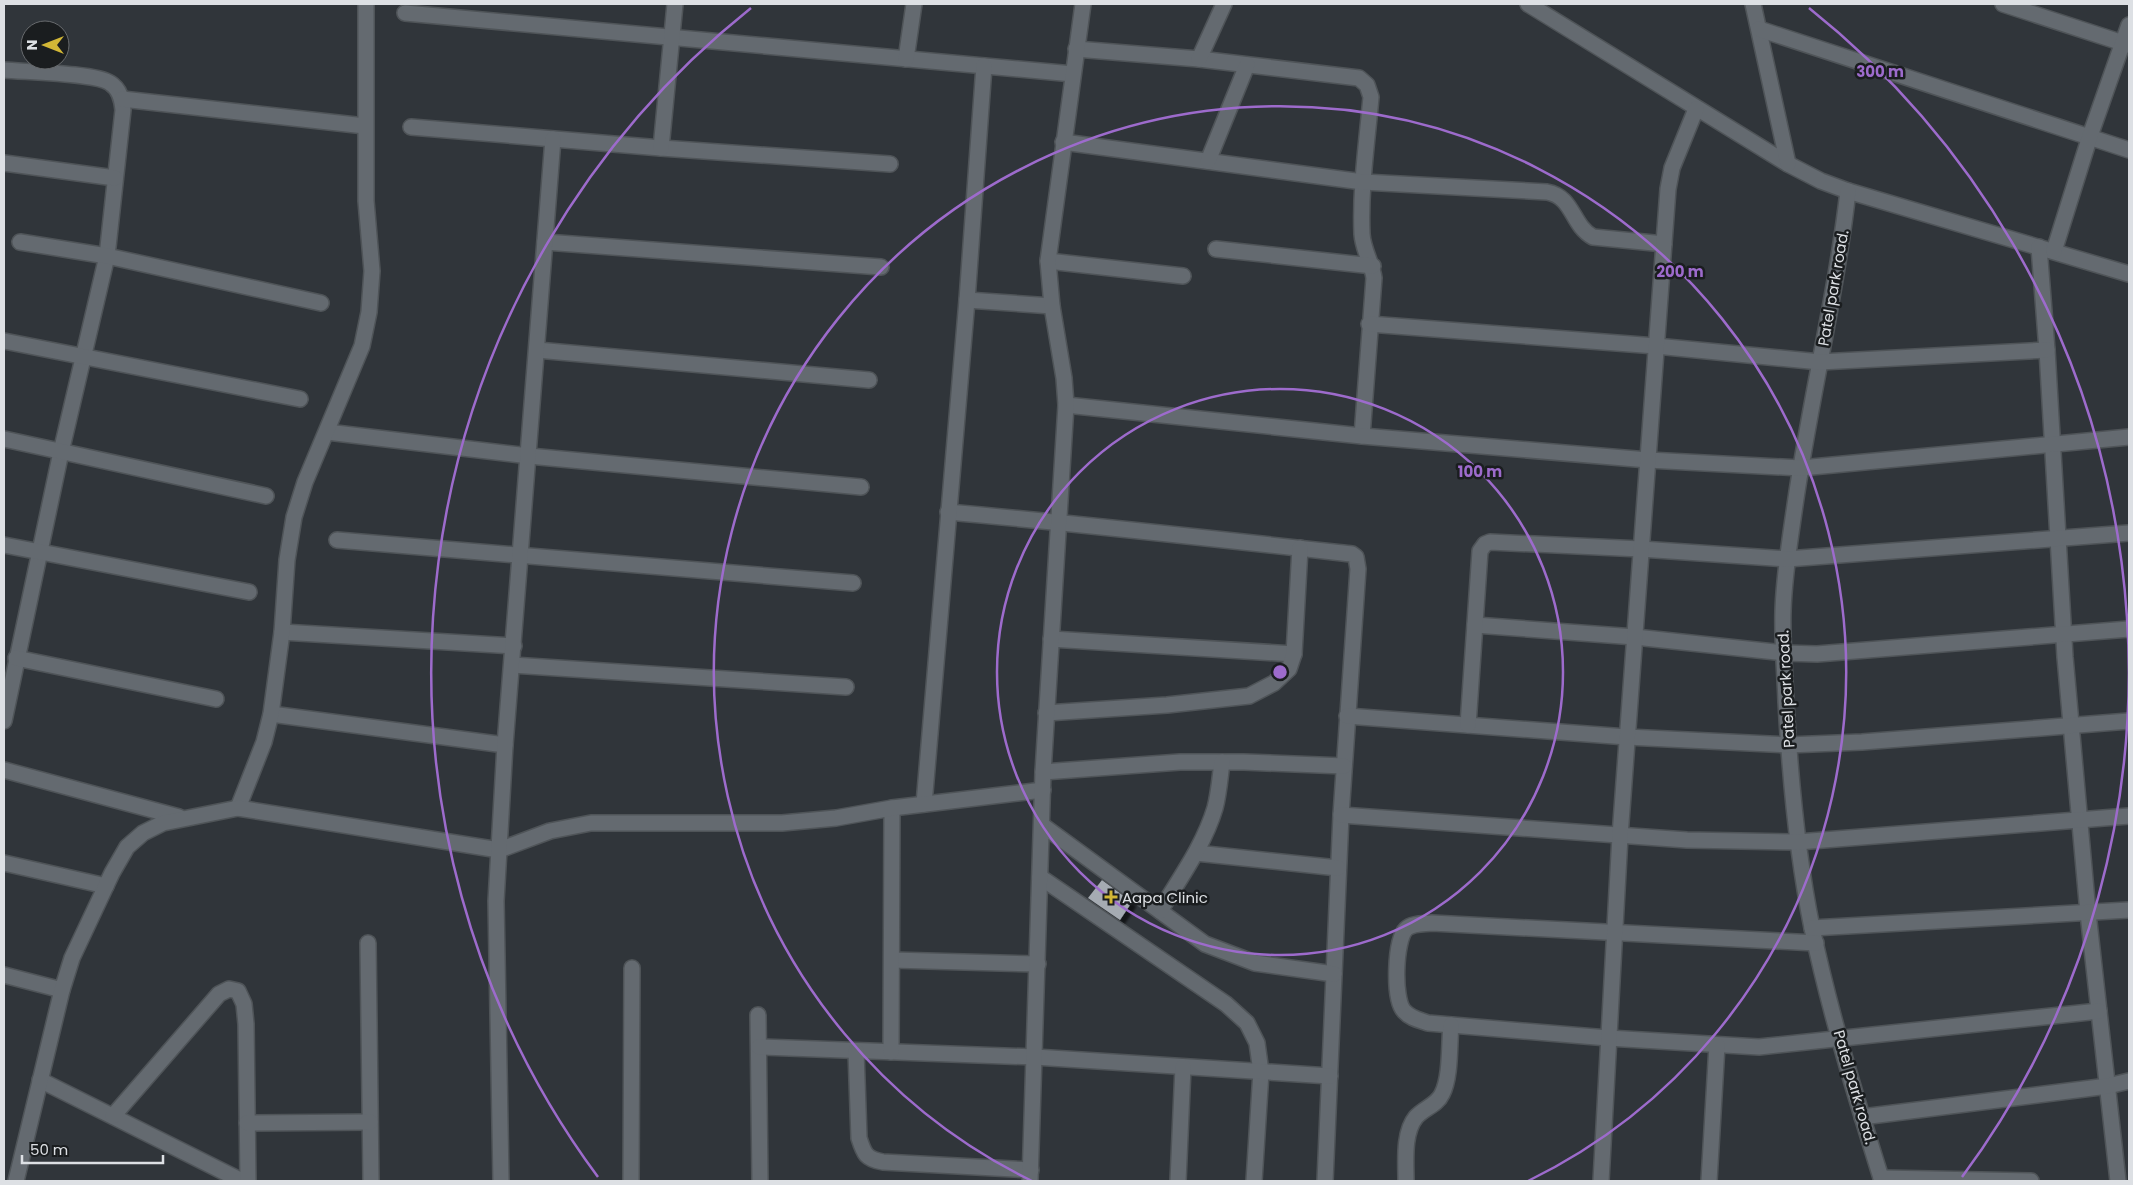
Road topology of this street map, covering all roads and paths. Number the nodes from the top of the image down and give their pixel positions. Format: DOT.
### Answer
graph roads {
  1 [pos="366,4"];
  2 [pos="675,4"];
  3 [pos="914,4"];
  4 [pos="1082,4"];
  5 [pos="1224,4"];
  6 [pos="1528,4"];
  7 [pos="1753,4"];
  8 [pos="2003,4"];
  9 [pos="405,13"];
  10 [pos="2129,25"];
  11 [pos="1759,29"];
  12 [pos="672,38"];
  13 [pos="2126,44"];
  14 [pos="1076,49"];
  15 [pos="906,59"];
  16 [pos="1199,59"];
  17 [pos="1247,64"];
  18 [pos="984,66"];
  19 [pos="4,70"];
  20 [pos="1073,74"];
  21 [pos="122,99"];
  22 [pos="1696,108"];
  23 [pos="365,126"];
  24 [pos="411,127"];
  25 [pos="2090,136"];
  26 [pos="553,138"];
  27 [pos="1063,142"];
  28 [pos="661,148"];
  29 [pos="2129,150"];
  30 [pos="1208,161"];
  31 [pos="4,163"];
  32 [pos="890,164"];
  33 [pos="1788,164"];
  34 [pos="115,178"];
  35 [pos="1363,182"];
  36 [pos="1848,191"];
  37 [pos="20,242"];
  38 [pos="544,242"];
  39 [pos="1664,244"];
  40 [pos="2039,246"];
  41 [pos="1216,249"];
  42 [pos="2054,251"];
  43 [pos="107,256"];
  44 [pos="1048,261"];
  45 [pos="1373,266"];
  46 [pos="881,267"];
  47 [pos="2129,274"];
  48 [pos="1183,276"];
  49 [pos="967,300"];
  50 [pos="321,303"];
  51 [pos="1052,306"];
  52 [pos="1369,324"];
  53 [pos="4,340"];
  54 [pos="1656,346"];
  55 [pos="537,350"];
  56 [pos="2047,350"];
  57 [pos="83,357"];
  58 [pos="1820,362"];
  59 [pos="869,380"];
  60 [pos="300,398"];
  61 [pos="1066,405"];
  62 [pos="327,432"];
  63 [pos="1362,436"];
  64 [pos="2129,436"];
  65 [pos="4,439"];
  66 [pos="2052,444"];
  67 [pos="62,452"];
  68 [pos="530,456"];
  69 [pos="1648,460"];
  70 [pos="1801,468"];
  71 [pos="861,487"];
  72 [pos="266,496"];
  73 [pos="948,512"];
  74 [pos="1060,522"];
  75 [pos="2129,533"];
  76 [pos="2059,539"];
  77 [pos="337,540"];
  78 [pos="4,545"];
  79 [pos="1300,548"];
  80 [pos="1640,549"];
  81 [pos="40,552"];
  82 [pos="522,555"];
  83 [pos="1788,559"];
  84 [pos="853,584"];
  85 [pos="249,592"];
  86 [pos="1475,625"];
  87 [pos="2129,628"];
  88 [pos="282,632"];
  89 [pos="2063,634"];
  90 [pos="1635,637"];
  91 [pos="1051,639"];
  92 [pos="514,646"];
  93 [pos="1784,653"];
  94 [pos="1294,654"];
  95 [pos="16,658"];
  96 [pos="512,665"];
  97 [pos="846,686"];
  98 [pos="216,699"];
  99 [pos="1046,713"];
  100 [pos="271,714"];
  101 [pos="1347,716"];
  102 [pos="4,721"];
  103 [pos="2129,721"];
  104 [pos="1468,725"];
  105 [pos="2072,726"];
  106 [pos="1627,737"];
  107 [pos="505,745"];
  108 [pos="1788,745"];
  109 [pos="1222,762"];
  110 [pos="1344,766"];
  111 [pos="4,770"];
  112 [pos="1044,772"];
  113 [pos="1043,790"];
  114 [pos="924,804"];
  115 [pos="238,808"];
  116 [pos="892,808"];
  117 [pos="1341,815"];
  118 [pos="2129,816"];
  119 [pos="183,818"];
  120 [pos="2080,821"];
  121 [pos="1042,825"];
  122 [pos="1620,836"];
  123 [pos="1798,842"];
  124 [pos="499,850"];
  125 [pos="1196,852"];
  126 [pos="4,863"];
  127 [pos="1338,868"];
  128 [pos="1040,877"];
  129 [pos="106,886"];
  130 [pos="2129,910"];
  131 [pos="1160,911"];
  132 [pos="2088,913"];
  133 [pos="1614,933"];
  134 [pos="1814,935"];
  135 [pos="368,943"];
  136 [pos="892,960"];
  137 [pos="1038,964"];
  138 [pos="632,968"];
  139 [pos="1334,974"];
  140 [pos="4,975"];
  141 [pos="62,990"];
  142 [pos="2099,1011"];
  143 [pos="758,1015"];
  144 [pos="1451,1025"];
  145 [pos="1608,1038"];
  146 [pos="1841,1038"];
  147 [pos="1717,1045"];
  148 [pos="759,1047"];
  149 [pos="856,1051"];
  150 [pos="891,1052"];
  151 [pos="1035,1058"];
  152 [pos="1183,1067"];
  153 [pos="1261,1072"];
  154 [pos="1330,1076"];
  155 [pos="40,1080"];
  156 [pos="2129,1081"];
  157 [pos="2108,1086"];
  158 [pos="112,1116"];
  159 [pos="1862,1117"];
  160 [pos="370,1122"];
  161 [pos="247,1123"];
  162 [pos="975,1174"];
  163 [pos="1031,1176"];
  164 [pos="1882,1180"];
  165 [pos="16,1181"];
  166 [pos="242,1181"];
  167 [pos="248,1181"];
  168 [pos="370,1181"];
  169 [pos="502,1181"];
  170 [pos="631,1181"];
  171 [pos="760,1181"];
  172 [pos="1178,1181"];
  173 [pos="1254,1181"];
  174 [pos="1325,1181"];
  175 [pos="1406,1181"];
  176 [pos="1601,1181"];
  177 [pos="1709,1181"];
  178 [pos="2031,1181"];
  179 [pos="2118,1181"];
  1 -- 23 [label="street"];
  2 -- 12 [label="street"];
  3 -- 15 [label="street"];
  4 -- 14 [label="street"];
  5 -- 16 [label="street"];
  6 -- 22 [label="street"];
  7 -- 11 [label="street"];
  8 -- 13 [label="street"];
  9 -- 12 [label="street"];
  10 -- 13 [label="street"];
  11 -- 25 [label="street"];
  11 -- 33 [label="street"];
  12 -- 15 [label="street"];
  12 -- 28 [label="street"];
  13 -- 25 [label="street"];
  14 -- 16 [label="street"];
  14 -- 20 [label="street"];
  15 -- 18 [label="street"];
  16 -- 17 [label="street"];
  17 -- 30 [label="street"];
  17 -- 35 [label="street"];
  18 -- 20 [label="street"];
  18 -- 49 [label="street"];
  19 -- 21 [label="street"];
  20 -- 27 [label="street"];
  21 -- 23 [label="street"];
  21 -- 34 [label="street"];
  22 -- 33 [label="street"];
  22 -- 39 [label="street"];
  23 -- 62 [label="street"];
  24 -- 26 [label="street"];
  25 -- 29 [label="street"];
  25 -- 42 [label="street"];
  26 -- 28 [label="street"];
  26 -- 38 [label="street"];
  27 -- 30 [label="street"];
  27 -- 44 [label="street"];
  28 -- 32 [label="street"];
  30 -- 35 [label="street"];
  31 -- 34 [label="street"];
  33 -- 36 [label="street"];
  34 -- 43 [label="street"];
  35 -- 39 [label="street"];
  35 -- 45 [label="street"];
  36 -- 40 [label="street"];
  36 -- 58 [label="street, Patel park road."];
  37 -- 43 [label="street"];
  38 -- 46 [label="street"];
  38 -- 55 [label="street"];
  39 -- 54 [label="street"];
  40 -- 42 [label="street"];
  40 -- 56 [label="street"];
  41 -- 45 [label="street"];
  42 -- 47 [label="street"];
  43 -- 50 [label="street"];
  43 -- 57 [label="street"];
  44 -- 48 [label="street"];
  44 -- 51 [label="street"];
  45 -- 52 [label="street"];
  49 -- 51 [label="street"];
  49 -- 73 [label="street"];
  51 -- 61 [label="street"];
  52 -- 54 [label="street"];
  52 -- 63 [label="street"];
  53 -- 57 [label="street"];
  54 -- 58 [label="street"];
  54 -- 69 [label="street"];
  55 -- 59 [label="street"];
  55 -- 68 [label="street"];
  56 -- 58 [label="street"];
  56 -- 66 [label="street"];
  57 -- 60 [label="street"];
  57 -- 67 [label="street"];
  58 -- 70 [label="street, Patel park road."];
  61 -- 63 [label="street"];
  61 -- 74 [label="street"];
  62 -- 68 [label="street"];
  62 -- 88 [label="street"];
  63 -- 69 [label="street"];
  64 -- 66 [label="street"];
  65 -- 67 [label="street"];
  66 -- 70 [label="street"];
  66 -- 76 [label="street"];
  67 -- 72 [label="street"];
  67 -- 81 [label="street"];
  68 -- 71 [label="street"];
  68 -- 82 [label="street"];
  69 -- 70 [label="street"];
  69 -- 80 [label="street"];
  70 -- 83 [label="street, Patel park road."];
  73 -- 74 [label="street"];
  73 -- 114 [label="street"];
  74 -- 79 [label="street"];
  74 -- 91 [label="street"];
  75 -- 76 [label="street"];
  76 -- 83 [label="street"];
  76 -- 89 [label="street"];
  77 -- 82 [label="street"];
  78 -- 81 [label="street"];
  79 -- 94 [label="street"];
  79 -- 101 [label="street"];
  80 -- 83 [label="street"];
  80 -- 86 [label="street"];
  80 -- 90 [label="street"];
  81 -- 85 [label="street"];
  81 -- 95 [label="street"];
  82 -- 84 [label="street"];
  82 -- 92 [label="street"];
  83 -- 93 [label="street, Patel park road."];
  86 -- 90 [label="street"];
  86 -- 104 [label="street"];
  87 -- 89 [label="street"];
  88 -- 92 [label="street"];
  88 -- 100 [label="street"];
  89 -- 93 [label="street"];
  89 -- 105 [label="street"];
  90 -- 93 [label="street"];
  90 -- 106 [label="street"];
  91 -- 94 [label="street"];
  91 -- 99 [label="street"];
  92 -- 96 [label="street"];
  93 -- 108 [label="street, Patel park road."];
  94 -- 99 [label="street"];
  95 -- 98 [label="street"];
  95 -- 102 [label="street"];
  96 -- 97 [label="street"];
  96 -- 107 [label="street"];
  99 -- 112 [label="street"];
  100 -- 107 [label="street"];
  100 -- 115 [label="street"];
  101 -- 104 [label="street"];
  101 -- 110 [label="street"];
  103 -- 105 [label="street"];
  104 -- 106 [label="street"];
  105 -- 108 [label="street"];
  105 -- 120 [label="street"];
  106 -- 108 [label="street"];
  106 -- 122 [label="street"];
  107 -- 124 [label="street"];
  108 -- 123 [label="street, Patel park road."];
  109 -- 110 [label="street"];
  109 -- 112 [label="street"];
  109 -- 125 [label="street"];
  110 -- 117 [label="street"];
  111 -- 119 [label="street"];
  112 -- 113 [label="street"];
  113 -- 114 [label="street"];
  113 -- 121 [label="street"];
  114 -- 116 [label="street"];
  115 -- 119 [label="street"];
  115 -- 124 [label="street"];
  116 -- 124 [label="street"];
  116 -- 136 [label="street"];
  117 -- 122 [label="street"];
  117 -- 127 [label="street"];
  118 -- 120 [label="street"];
  119 -- 129 [label="street"];
  120 -- 123 [label="street"];
  120 -- 132 [label="street"];
  121 -- 128 [label="street"];
  121 -- 131 [label="street"];
  122 -- 123 [label="street"];
  122 -- 133 [label="street"];
  123 -- 134 [label="street, Patel park road."];
  124 -- 169 [label="street"];
  125 -- 127 [label="street"];
  125 -- 131 [label="street"];
  126 -- 129 [label="street"];
  127 -- 139 [label="street"];
  128 -- 137 [label="street"];
  128 -- 153 [label="street"];
  129 -- 141 [label="street"];
  130 -- 132 [label="street"];
  131 -- 139 [label="street"];
  132 -- 134 [label="street"];
  132 -- 142 [label="street"];
  133 -- 134 [label="street"];
  133 -- 144 [label="street"];
  133 -- 145 [label="street"];
  134 -- 146 [label="street, Patel park road."];
  135 -- 160 [label="street"];
  136 -- 137 [label="street"];
  136 -- 150 [label="street"];
  137 -- 151 [label="street"];
  138 -- 170 [label="street"];
  139 -- 154 [label="street"];
  140 -- 141 [label="street"];
  141 -- 155 [label="street"];
  142 -- 146 [label="street"];
  142 -- 157 [label="street"];
  143 -- 148 [label="street"];
  144 -- 145 [label="street"];
  144 -- 175 [label="street"];
  145 -- 147 [label="street"];
  145 -- 176 [label="street"];
  146 -- 147 [label="street"];
  146 -- 159 [label="street, Patel park road."];
  147 -- 177 [label="street"];
  148 -- 149 [label="street"];
  148 -- 171 [label="street"];
  149 -- 150 [label="street"];
  149 -- 162 [label="street"];
  150 -- 151 [label="street"];
  151 -- 152 [label="street"];
  151 -- 163 [label="street"];
  152 -- 153 [label="street"];
  152 -- 172 [label="street"];
  153 -- 154 [label="street"];
  153 -- 173 [label="street"];
  154 -- 174 [label="street"];
  155 -- 158 [label="street"];
  155 -- 165 [label="street"];
  156 -- 157 [label="street"];
  157 -- 159 [label="street"];
  157 -- 179 [label="street"];
  158 -- 161 [label="street"];
  158 -- 166 [label="street"];
  159 -- 164 [label="street, Patel park road."];
  160 -- 161 [label="street"];
  160 -- 168 [label="street"];
  161 -- 167 [label="street"];
  162 -- 163 [label="street"];
  164 -- 178 [label="street"];
}
